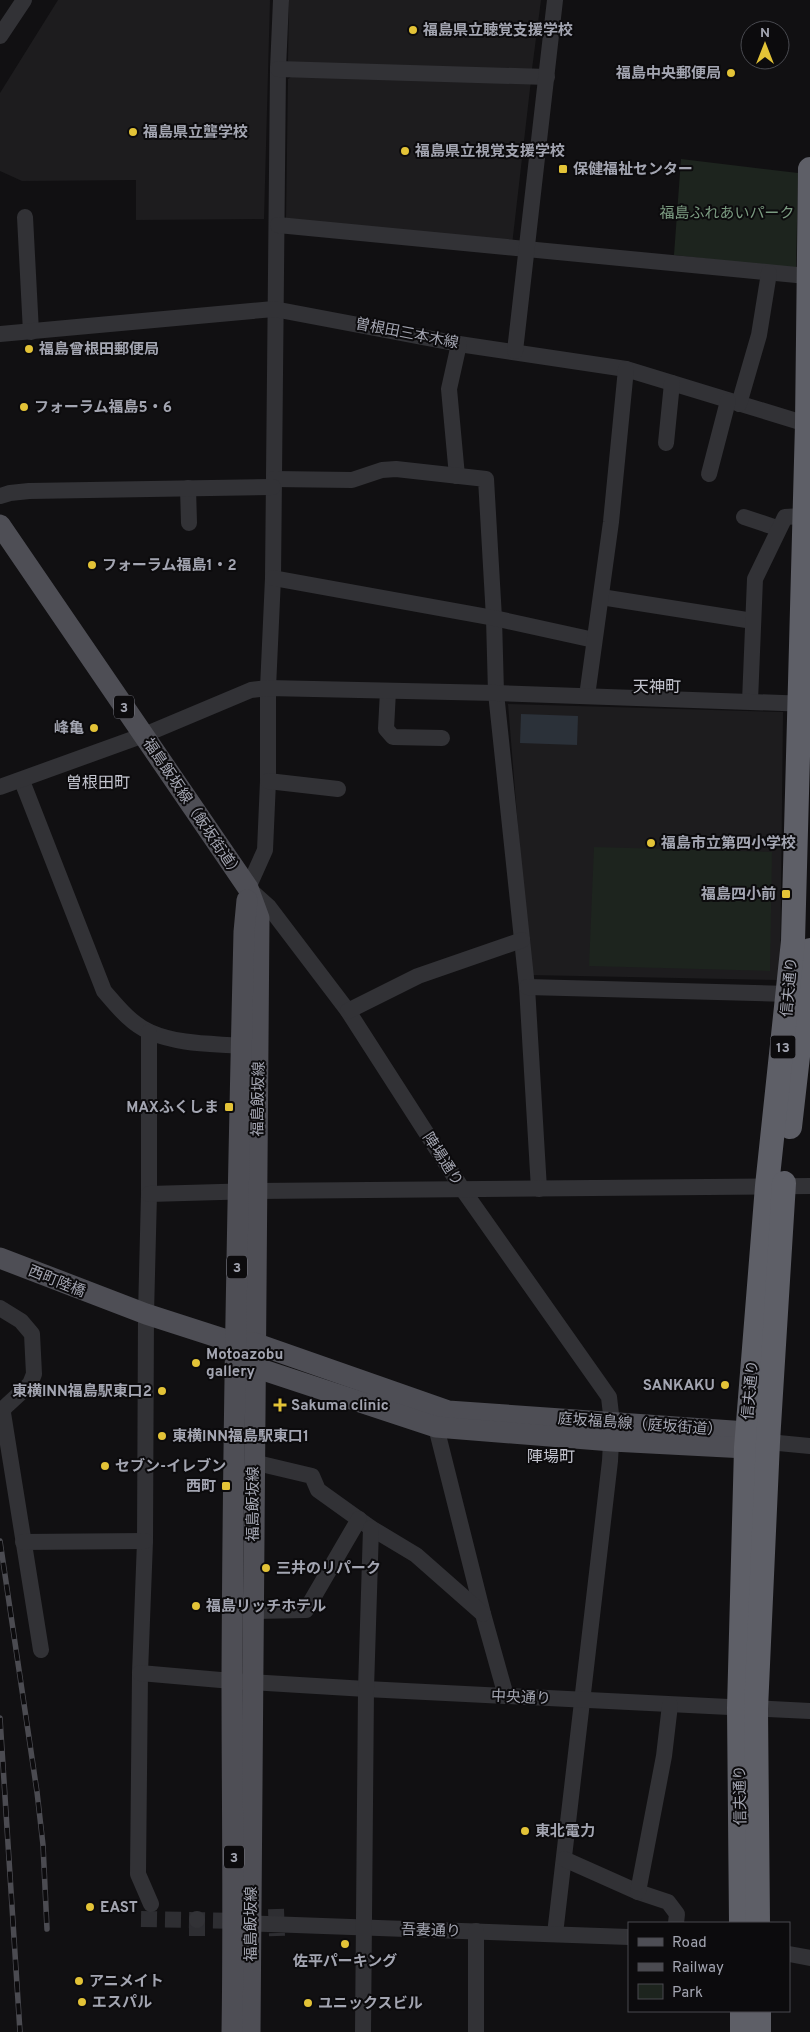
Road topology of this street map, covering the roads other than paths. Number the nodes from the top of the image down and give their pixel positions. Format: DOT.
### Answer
graph roads {
  1 [pos="24,0"];
  2 [pos="281,0"];
  3 [pos="555,0"];
  4 [pos="0,36"];
  5 [pos="278,69"];
  6 [pos="547,77"];
  7 [pos="810,169"];
  8 [pos="25,217"];
  9 [pos="278,225"];
  10 [pos="527,251"];
  11 [pos="769,273"];
  12 [pos="807,276"];
  13 [pos="274,309"];
  14 [pos="31,332"];
  15 [pos="0,334"];
  16 [pos="460,344"];
  17 [pos="516,351"];
  18 [pos="626,369"];
  19 [pos="672,383"];
  20 [pos="734,402"];
  21 [pos="808,424"];
  22 [pos="666,443"];
  23 [pos="709,474"];
  24 [pos="456,476"];
  25 [pos="274,483"];
  26 [pos="188,488"];
  27 [pos="0,496"];
  28 [pos="802,516"];
  29 [pos="744,517"];
  30 [pos="189,523"];
  31 [pos="0,525"];
  32 [pos="777,528"];
  33 [pos="273,578"];
  34 [pos="601,597"];
  35 [pos="494,618"];
  36 [pos="753,621"];
  37 [pos="594,640"];
  38 [pos="268,688"];
  39 [pos="388,691"];
  40 [pos="496,693"];
  41 [pos="587,696"];
  42 [pos="750,701"];
  43 [pos="804,704"];
  44 [pos="144,735"];
  45 [pos="442,738"];
  46 [pos="22,781"];
  47 [pos="268,781"];
  48 [pos="0,787"];
  49 [pos="338,789"];
  50 [pos="248,888"];
  51 [pos="522,940"];
  52 [pos="810,950"];
  53 [pos="527,987"];
  54 [pos="802,994"];
  55 [pos="348,1011"];
  56 [pos="149,1032"];
  57 [pos="250,1047"];
  58 [pos="775,1186"];
  59 [pos="810,1186"];
  60 [pos="539,1188"];
  61 [pos="463,1190"];
  62 [pos="247,1191"];
  63 [pos="149,1194"];
  64 [pos="0,1258"];
  65 [pos="114,1303"];
  66 [pos="0,1308"];
  67 [pos="146,1314"];
  68 [pos="245,1343"];
  69 [pos="254,1367"];
  70 [pos="436,1427"];
  71 [pos="612,1432"];
  72 [pos="754,1441"];
  73 [pos="810,1446"];
  74 [pos="253,1462"];
  75 [pos="365,1523"];
  76 [pos="145,1541"];
  77 [pos="23,1542"];
  78 [pos="252,1611"];
  79 [pos="483,1614"];
  80 [pos="41,1650"];
  81 [pos="140,1673"];
  82 [pos="242,1682"];
  83 [pos="366,1690"];
  84 [pos="506,1696"];
  85 [pos="582,1700"];
  86 [pos="670,1704"];
  87 [pos="748,1709"];
  88 [pos="810,1711"];
  89 [pos="564,1860"];
  90 [pos="638,1892"];
  91 [pos="152,1904"];
  92 [pos="676,1922"];
  93 [pos="741,1922"];
  94 [pos="758,1922"];
  95 [pos="242,1923"];
  96 [pos="363,1927"];
  97 [pos="476,1931"];
  98 [pos="555,1934"];
  99 [pos="628,1937"];
  100 [pos="790,1954"];
  101 [pos="810,1958"];
  102 [pos="742,2012"];
  103 [pos="759,2012"];
  104 [pos="232,2032"];
  105 [pos="250,2032"];
  106 [pos="364,2032"];
  107 [pos="476,2032"];
  108 [pos="742,2032"];
  109 [pos="759,2032"];
  1 -- 4 [label="street"];
  2 -- 5 [label="street"];
  3 -- 6 [label="street"];
  5 -- 6 [label="street"];
  5 -- 9 [label="street"];
  6 -- 10 [label="street"];
  7 -- 12 [label="highway, 信夫通り / 13"];
  8 -- 14 [label="street"];
  9 -- 10 [label="street"];
  9 -- 13 [label="street"];
  10 -- 11 [label="street"];
  10 -- 17 [label="street"];
  11 -- 12 [label="street"];
  11 -- 20 [label="street"];
  12 -- 21 [label="highway, 信夫通り / 13"];
  13 -- 14 [label="street, 曽根田三本木線"];
  13 -- 16 [label="street, 曽根田三本木線"];
  13 -- 25 [label="street"];
  14 -- 15 [label="street, 曽根田三本木線"];
  16 -- 17 [label="street, 曽根田三本木線"];
  16 -- 24 [label="street"];
  17 -- 18 [label="street, 曽根田三本木線"];
  18 -- 19 [label="street, 曽根田三本木線"];
  18 -- 34 [label="street"];
  19 -- 20 [label="street, 曽根田三本木線"];
  19 -- 22 [label="street"];
  20 -- 21 [label="street, 曽根田三本木線"];
  20 -- 23 [label="street"];
  21 -- 28 [label="highway, 信夫通り / 13"];
  24 -- 25 [label="street"];
  24 -- 35 [label="street"];
  25 -- 26 [label="street"];
  25 -- 33 [label="street"];
  26 -- 27 [label="street"];
  26 -- 30 [label="street"];
  28 -- 32 [label="street"];
  28 -- 43 [label="highway, 信夫通り / 13"];
  29 -- 32 [label="street"];
  31 -- 44 [label="main road, 福島飯坂線（飯坂街道） / 3"];
  32 -- 36 [label="street"];
  33 -- 35 [label="street"];
  33 -- 38 [label="street"];
  34 -- 36 [label="street"];
  34 -- 37 [label="street"];
  35 -- 37 [label="street"];
  35 -- 40 [label="street"];
  36 -- 42 [label="street"];
  37 -- 41 [label="street"];
  38 -- 39 [label="street"];
  38 -- 44 [label="street"];
  38 -- 47 [label="street"];
  39 -- 40 [label="street"];
  39 -- 45 [label="street"];
  40 -- 41 [label="street"];
  40 -- 51 [label="street"];
  41 -- 42 [label="street"];
  42 -- 43 [label="street"];
  43 -- 54 [label="highway, 信夫通り / 13"];
  44 -- 46 [label="street"];
  44 -- 50 [label="main road, 福島飯坂線（飯坂街道） / 3"];
  46 -- 48 [label="street"];
  46 -- 56 [label="street"];
  47 -- 49 [label="street"];
  47 -- 50 [label="street"];
  50 -- 55 [label="street, 陣場通り"];
  50 -- 57 [label="main road, 福島飯坂線（飯坂街道） / 3"];
  51 -- 53 [label="street"];
  51 -- 55 [label="street"];
  52 -- 54 [label="highway, 信夫通り / 13"];
  53 -- 54 [label="street"];
  53 -- 60 [label="street"];
  54 -- 58 [label="highway, 信夫通り / 13"];
  55 -- 61 [label="street, 陣場通り"];
  56 -- 57 [label="street"];
  56 -- 63 [label="street"];
  57 -- 62 [label="main road, 福島飯坂線（飯坂街道） / 3"];
  58 -- 59 [label="street"];
  58 -- 60 [label="street"];
  58 -- 72 [label="highway, 信夫通り / 13"];
  60 -- 61 [label="street"];
  61 -- 62 [label="street"];
  61 -- 71 [label="street, 陣場通り"];
  62 -- 63 [label="street"];
  62 -- 68 [label="main road, 福島飯坂線（飯坂街道） / 3"];
  63 -- 67 [label="street"];
  64 -- 65 [label="main road, 西町陸橋"];
  65 -- 67 [label="main road, 庭坂福島線（庭坂街道）"];
  66 -- 77 [label="street"];
  67 -- 68 [label="main road, 庭坂福島線（庭坂街道）"];
  67 -- 76 [label="street"];
  68 -- 69 [label="main road"];
  68 -- 71 [label="main road, 庭坂福島線（庭坂街道）"];
  68 -- 82 [label="main road, 福島飯坂線 / 3"];
  69 -- 70 [label="main road, 庭坂福島線（庭坂街道）"];
  69 -- 74 [label="main road, 福島飯坂線 / 3"];
  70 -- 71 [label="main road, 庭坂福島線（庭坂街道）"];
  70 -- 79 [label="street"];
  71 -- 72 [label="main road, 庭坂福島線（庭坂街道）"];
  71 -- 85 [label="street, 陣場通り"];
  72 -- 73 [label="street"];
  72 -- 87 [label="highway, 信夫通り / 13"];
  74 -- 75 [label="street"];
  74 -- 78 [label="main road, 福島飯坂線 / 3"];
  75 -- 78 [label="street"];
  75 -- 79 [label="street"];
  75 -- 83 [label="street"];
  76 -- 77 [label="street"];
  76 -- 81 [label="street"];
  77 -- 80 [label="street"];
  78 -- 82 [label="main road, 福島飯坂線 / 3"];
  79 -- 84 [label="street"];
  81 -- 82 [label="street, 中央通り"];
  81 -- 91 [label="street"];
  82 -- 83 [label="street, 中央通り"];
  82 -- 95 [label="main road, 福島飯坂線 / 3"];
  83 -- 84 [label="street, 中央通り"];
  83 -- 96 [label="street"];
  84 -- 85 [label="street, 中央通り"];
  85 -- 86 [label="street, 中央通り"];
  85 -- 89 [label="street, 陣場通り"];
  86 -- 87 [label="street, 中央通り"];
  86 -- 90 [label="street"];
  87 -- 88 [label="street, 中央通り"];
  87 -- 93 [label="highway, 信夫通り / 13"];
  87 -- 94 [label="highway, 信夫通り / 13"];
  89 -- 90 [label="street"];
  89 -- 98 [label="street, 陣場通り"];
  90 -- 92 [label="street"];
  95 -- 96 [label="street, 吾妻通り"];
  95 -- 104 [label="main road, 福島飯坂線 / 3"];
  95 -- 105 [label="main road, 福島飯坂線 / 3"];
  96 -- 97 [label="street, 吾妻通り"];
  96 -- 106 [label="street"];
  97 -- 98 [label="street, 吾妻通り"];
  97 -- 107 [label="street"];
  98 -- 99 [label="street, 吾妻通り"];
  100 -- 101 [label="street"];
  102 -- 108 [label="highway"];
  103 -- 109 [label="highway"];
}
